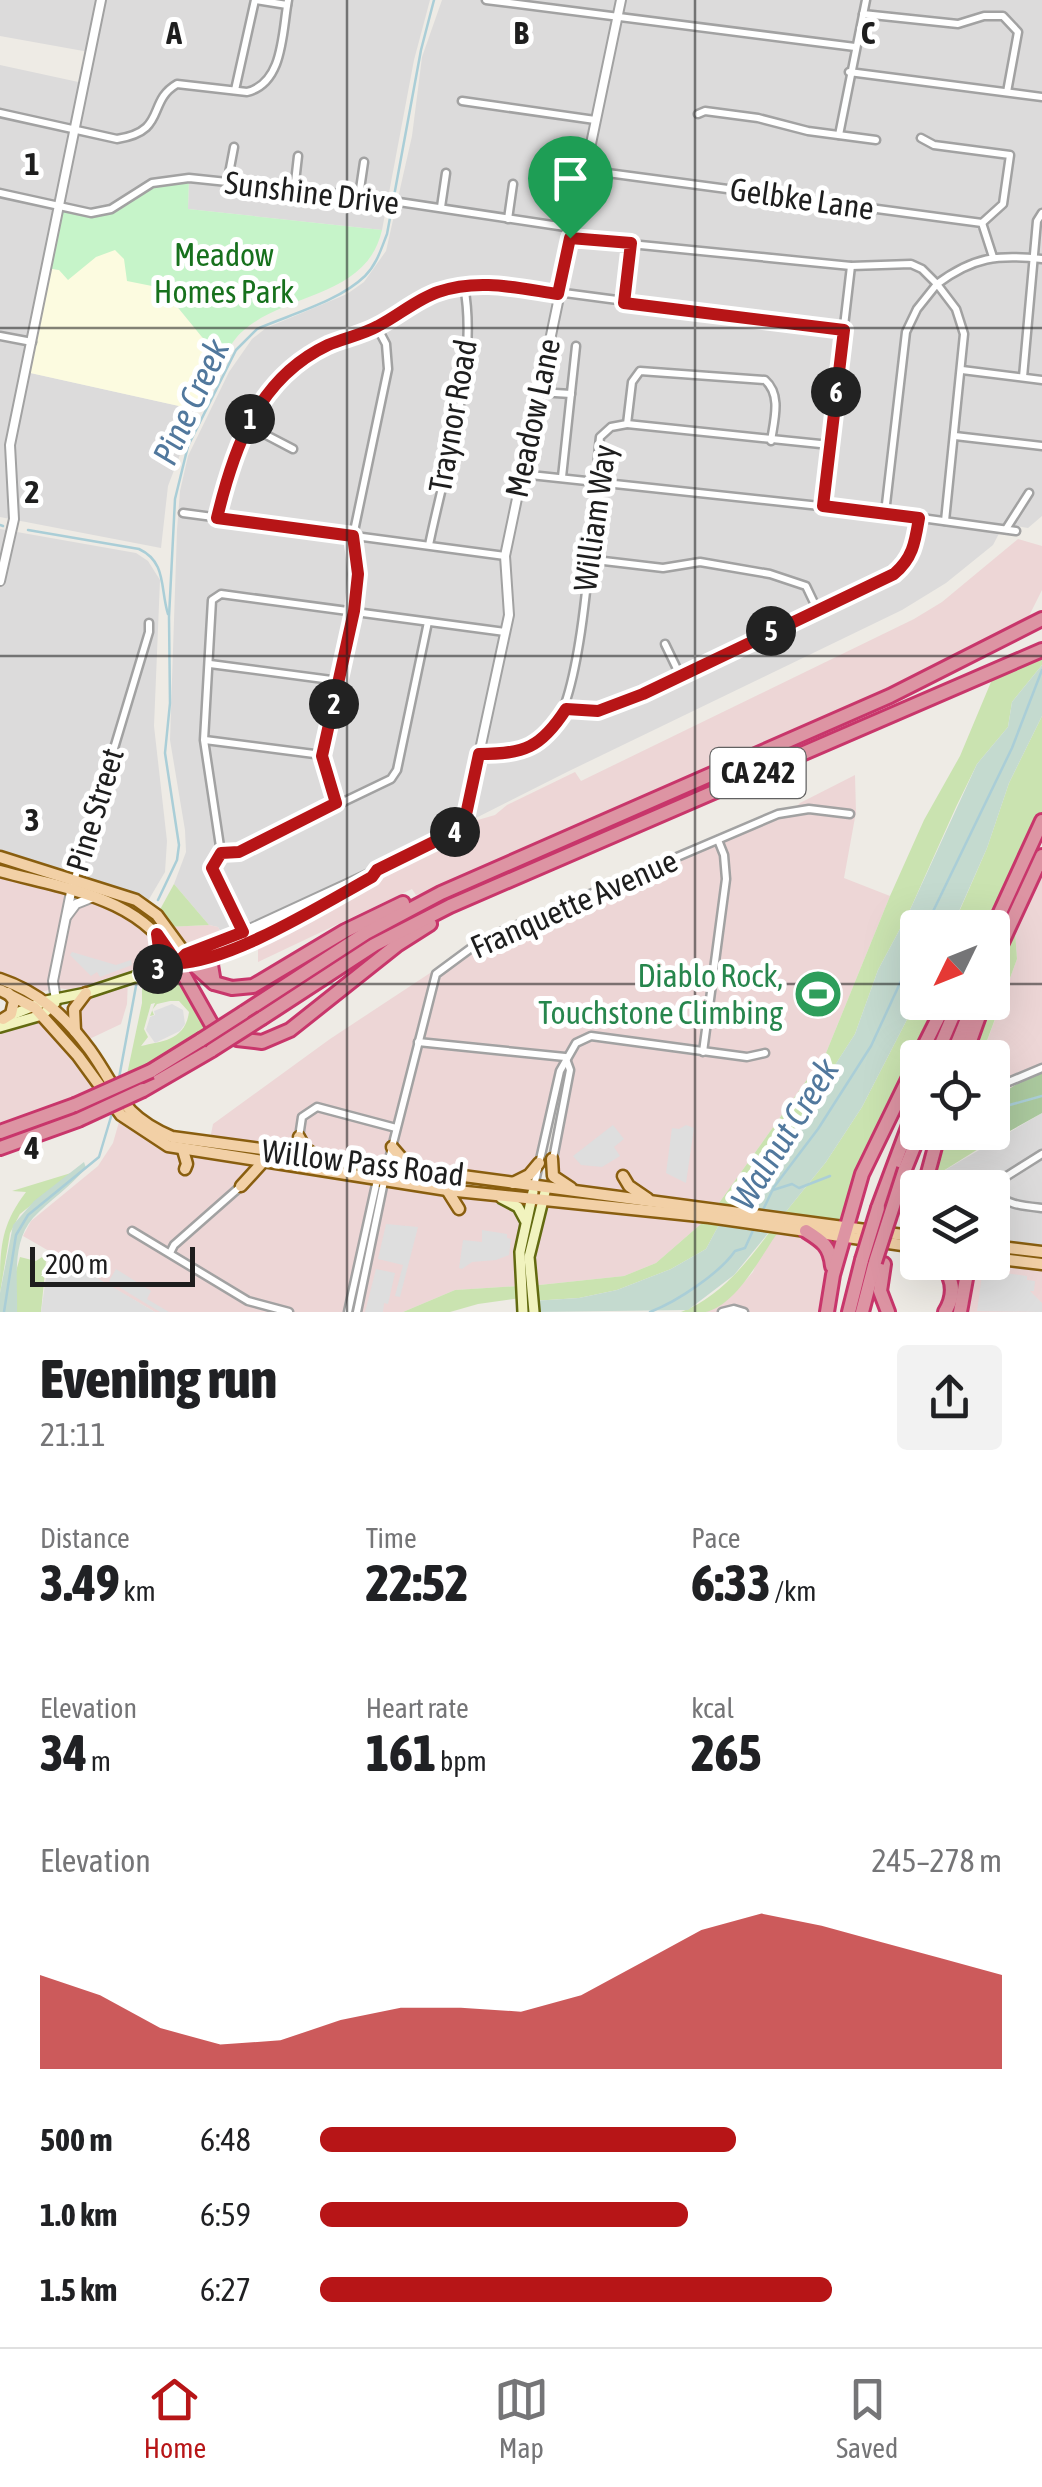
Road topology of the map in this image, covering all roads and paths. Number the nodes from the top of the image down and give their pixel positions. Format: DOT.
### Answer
graph roads {
  1 [pos="100,0"];
  2 [pos="255,0"];
  3 [pos="486,0"];
  4 [pos="621,0"];
  5 [pos="866,0"];
  6 [pos="288,3"];
  7 [pos="863,14"];
  8 [pos="618,17"];
  9 [pos="855,47"];
  10 [pos="849,72"];
  11 [pos="236,90"];
  12 [pos="1007,92"];
  13 [pos="1042,96"];
  14 [pos="462,101"];
  15 [pos="0,113"];
  16 [pos="698,114"];
  17 [pos="595,120"];
  18 [pos="74,130"];
  19 [pos="839,135"];
  20 [pos="921,138"];
  21 [pos="876,140"];
  22 [pos="234,147"];
  23 [pos="298,156"];
  24 [pos="364,162"];
  25 [pos="585,170"];
  26 [pos="446,174"];
  27 [pos="227,184"];
  28 [pos="513,184"];
  29 [pos="294,191"];
  30 [pos="0,192"];
  31 [pos="358,196"];
  32 [pos="60,205"];
  33 [pos="441,208"];
  34 [pos="1042,213"];
  35 [pos="508,219"];
  36 [pos="982,223"];
  37 [pos="571,233"];
  38 [pos="631,243"];
  39 [pos="993,257"];
  40 [pos="1039,258"];
  41 [pos="850,266"];
  42 [pos="937,284"];
  43 [pos="464,286"];
  44 [pos="558,294"];
  45 [pos="624,303"];
  46 [pos="377,327"];
  47 [pos="844,330"];
  48 [pos="0,336"];
  49 [pos="32,342"];
  50 [pos="576,346"];
  51 [pos="962,370"];
  52 [pos="1024,377"];
  53 [pos="1042,380"];
  54 [pos="538,392"];
  55 [pos="571,394"];
  56 [pos="627,424"];
  57 [pos="247,425"];
  58 [pos="955,436"];
  59 [pos="772,441"];
  60 [pos="830,445"];
  61 [pos="1042,446"];
  62 [pos="293,449"];
  63 [pos="521,474"];
  64 [pos="562,478"];
  65 [pos="595,480"];
  66 [pos="1028,493"];
  67 [pos="823,506"];
  68 [pos="183,513"];
  69 [pos="885,513"];
  70 [pos="217,518"];
  71 [pos="919,518"];
  72 [pos="946,521"];
  73 [pos="1006,529"];
  74 [pos="1016,531"];
  75 [pos="353,536"];
  76 [pos="428,546"];
  77 [pos="504,556"];
  78 [pos="587,558"];
  79 [pos="3,559"];
  80 [pos="0,582"];
  81 [pos="817,609"];
  82 [pos="354,611"];
  83 [pos="1042,619"];
  84 [pos="428,622"];
  85 [pos="149,623"];
  86 [pos="505,632"];
  87 [pos="666,644"];
  88 [pos="1042,650"];
  89 [pos="210,664"];
  90 [pos="680,675"];
  91 [pos="339,681"];
  92 [pos="566,709"];
  93 [pos="204,740"];
  94 [pos="479,754"];
  95 [pos="322,756"];
  96 [pos="336,803"];
  97 [pos="850,814"];
  98 [pos="1042,821"];
  99 [pos="718,840"];
  100 [pos="221,853"];
  101 [pos="1042,856"];
  102 [pos="0,858"];
  103 [pos="516,869"];
  104 [pos="377,870"];
  105 [pos="0,871"];
  106 [pos="1016,880"];
  107 [pos="73,884"];
  108 [pos="93,897"];
  109 [pos="997,910"];
  110 [pos="1002,910"];
  111 [pos="65,920"];
  112 [pos="1010,925"];
  113 [pos="243,932"];
  114 [pos="157,934"];
  115 [pos="214,954"];
  116 [pos="185,960"];
  117 [pos="142,974"];
  118 [pos="0,979"];
  119 [pos="214,982"];
  120 [pos="4,991"];
  121 [pos="86,993"];
  122 [pos="46,1006"];
  123 [pos="1,1022"];
  124 [pos="75,1032"];
  125 [pos="418,1042"];
  126 [pos="207,1045"];
  127 [pos="704,1052"];
  128 [pos="765,1053"];
  129 [pos="565,1058"];
  130 [pos="1042,1068"];
  131 [pos="1010,1080"];
  132 [pos="900,1095"];
  133 [pos="115,1100"];
  134 [pos="396,1128"];
  135 [pos="0,1132"];
  136 [pos="299,1137"];
  137 [pos="0,1148"];
  138 [pos="392,1148"];
  139 [pos="900,1149"];
  140 [pos="182,1150"];
  141 [pos="913,1150"];
  142 [pos="1042,1154"];
  143 [pos="232,1158"];
  144 [pos="318,1158"];
  145 [pos="552,1159"];
  146 [pos="262,1163"];
  147 [pos="539,1163"];
  148 [pos="387,1167"];
  149 [pos="185,1169"];
  150 [pos="412,1170"];
  151 [pos="1010,1175"];
  152 [pos="623,1176"];
  153 [pos="382,1179"];
  154 [pos="514,1183"];
  155 [pos="242,1186"];
  156 [pos="447,1190"];
  157 [pos="581,1192"];
  158 [pos="539,1193"];
  159 [pos="494,1195"];
  160 [pos="653,1202"];
  161 [pos="1010,1203"];
  162 [pos="1042,1208"];
  163 [pos="458,1209"];
  164 [pos="711,1214"];
  165 [pos="790,1224"];
  166 [pos="524,1231"];
  167 [pos="806,1231"];
  168 [pos="132,1232"];
  169 [pos="844,1232"];
  170 [pos="900,1242"];
  171 [pos="1010,1248"];
  172 [pos="1042,1252"];
  173 [pos="170,1253"];
  174 [pos="1010,1260"];
  175 [pos="529,1261"];
  176 [pos="874,1262"];
  177 [pos="1042,1264"];
  178 [pos="833,1275"];
  179 [pos="949,1280"];
  180 [pos="966,1280"];
  181 [pos="525,1291"];
  182 [pos="289,1312"];
  183 [pos="348,1312"];
  184 [pos="357,1312"];
  185 [pos="524,1312"];
  186 [pos="534,1312"];
  187 [pos="722,1312"];
  188 [pos="744,1312"];
  189 [pos="827,1312"];
  190 [pos="849,1312"];
  191 [pos="862,1312"];
  192 [pos="888,1312"];
  193 [pos="945,1312"];
  194 [pos="960,1312"];
  1 -- 18 [label="street"];
  2 -- 6 [label="street"];
  2 -- 11 [label="street"];
  3 -- 8 [label="street"];
  4 -- 8 [label="street, Meadow Lane"];
  5 -- 7 [label="street"];
  6 -- 11 [label="street"];
  7 -- 9 [label="street"];
  7 -- 12 [label="street"];
  8 -- 9 [label="street"];
  8 -- 17 [label="street, Meadow Lane"];
  9 -- 10 [label="street"];
  10 -- 12 [label="street"];
  10 -- 19 [label="street"];
  11 -- 18 [label="street"];
  12 -- 13 [label="street"];
  14 -- 17 [label="street"];
  15 -- 18 [label="street"];
  16 -- 19 [label="street"];
  17 -- 25 [label="street, Meadow Lane"];
  18 -- 32 [label="street"];
  19 -- 21 [label="street"];
  20 -- 36 [label="street"];
  22 -- 27 [label="street"];
  23 -- 29 [label="street"];
  24 -- 31 [label="street"];
  25 -- 36 [label="street, Gelbke Lane"];
  25 -- 37 [label="street, Meadow Lane"];
  26 -- 33 [label="street"];
  27 -- 29 [label="street, Sunshine Drive"];
  27 -- 32 [label="street, Sunshine Drive"];
  28 -- 35 [label="street"];
  29 -- 31 [label="street, Sunshine Drive"];
  30 -- 32 [label="street, Sunshine Drive"];
  31 -- 33 [label="street, Sunshine Drive"];
  32 -- 49 [label="street"];
  33 -- 35 [label="street, Sunshine Drive"];
  34 -- 40 [label="street"];
  35 -- 37 [label="street, Sunshine Drive"];
  36 -- 39 [label="street"];
  37 -- 38 [label="street, Sunshine Drive"];
  37 -- 44 [label="street, Meadow Lane"];
  38 -- 41 [label="street, Sunshine Drive"];
  38 -- 45 [label="street"];
  39 -- 40 [label="street"];
  39 -- 42 [label="street"];
  40 -- 52 [label="street"];
  41 -- 42 [label="street, Sunshine Drive"];
  41 -- 47 [label="street"];
  42 -- 51 [label="street"];
  42 -- 69 [label="street"];
  43 -- 44 [label="street"];
  43 -- 46 [label="street"];
  43 -- 76 [label="street, Traynor Road"];
  44 -- 45 [label="street"];
  44 -- 54 [label="street, Meadow Lane"];
  45 -- 47 [label="street"];
  46 -- 57 [label="street"];
  46 -- 75 [label="street"];
  47 -- 60 [label="street"];
  48 -- 49 [label="street"];
  49 -- 79 [label="street"];
  50 -- 55 [label="street"];
  51 -- 52 [label="street"];
  51 -- 58 [label="street"];
  52 -- 53 [label="street"];
  54 -- 55 [label="street"];
  54 -- 63 [label="street, Meadow Lane"];
  55 -- 64 [label="street"];
  56 -- 59 [label="street"];
  56 -- 59 [label="street, William Way"];
  56 -- 65 [label="street, William Way"];
  57 -- 62 [label="street"];
  57 -- 70 [label="street"];
  58 -- 61 [label="street"];
  58 -- 72 [label="street"];
  59 -- 60 [label="street"];
  60 -- 67 [label="street"];
  63 -- 64 [label="street"];
  63 -- 77 [label="street, Meadow Lane"];
  64 -- 65 [label="street"];
  65 -- 67 [label="street"];
  65 -- 78 [label="street, William Way"];
  66 -- 73 [label="street"];
  67 -- 69 [label="street"];
  68 -- 70 [label="street"];
  69 -- 71 [label="street"];
  70 -- 75 [label="street"];
  71 -- 72 [label="street"];
  71 -- 81 [label="street"];
  72 -- 73 [label="street"];
  73 -- 74 [label="street"];
  75 -- 76 [label="street"];
  75 -- 82 [label="street"];
  76 -- 77 [label="street"];
  77 -- 86 [label="street, Meadow Lane"];
  78 -- 81 [label="street"];
  78 -- 92 [label="street, William Way"];
  79 -- 80 [label="street"];
  81 -- 90 [label="street"];
  82 -- 84 [label="street"];
  82 -- 89 [label="street"];
  82 -- 91 [label="street"];
  83 -- 103 [label="highway, CA 242"];
  84 -- 86 [label="street"];
  84 -- 96 [label="street"];
  85 -- 107 [label="street, Pine Street"];
  86 -- 94 [label="street, Meadow Lane"];
  87 -- 90 [label="street"];
  88 -- 103 [label="highway, CA 242"];
  89 -- 91 [label="street"];
  89 -- 93 [label="street"];
  90 -- 92 [label="street"];
  91 -- 95 [label="street"];
  92 -- 94 [label="street, William Way"];
  93 -- 95 [label="street"];
  93 -- 100 [label="street"];
  94 -- 104 [label="street, Meadow Lane"];
  95 -- 96 [label="street"];
  96 -- 100 [label="street"];
  97 -- 99 [label="street, Franquette Avenue"];
  98 -- 106 [label="highway"];
  99 -- 125 [label="street, Franquette Avenue"];
  99 -- 127 [label="street"];
  100 -- 113 [label="street"];
  101 -- 112 [label="highway"];
  102 -- 107 [label="main road"];
  103 -- 116 [label="highway"];
  103 -- 119 [label="highway"];
  103 -- 126 [label="highway, CA 242, bridge"];
  103 -- 126 [label="highway, CA 242, bridge"];
  104 -- 113 [label="street"];
  104 -- 115 [label="street"];
  105 -- 107 [label="main road"];
  106 -- 109 [label="highway"];
  106 -- 110 [label="highway"];
  107 -- 108 [label="main road"];
  107 -- 111 [label="street, Pine Street"];
  107 -- 116 [label="main road"];
  108 -- 111 [label="street"];
  108 -- 114 [label="main road"];
  111 -- 122 [label="street, Pine Street"];
  113 -- 116 [label="street"];
  114 -- 116 [label="main road"];
  114 -- 117 [label="main road"];
  115 -- 116 [label="street"];
  115 -- 119 [label="highway"];
  116 -- 117 [label="main road"];
  116 -- 119 [label="highway"];
  117 -- 121 [label="main road"];
  118 -- 122 [label="main road, Willow Pass Road"];
  120 -- 122 [label="main road, Willow Pass Road"];
  120 -- 123 [label="main road"];
  121 -- 122 [label="main road"];
  121 -- 124 [label="main road"];
  122 -- 123 [label="main road"];
  122 -- 124 [label="main road, Willow Pass Road"];
  122 -- 133 [label="main road, Willow Pass Road"];
  124 -- 133 [label="main road, Willow Pass Road"];
  125 -- 129 [label="street"];
  125 -- 134 [label="street, Franquette Avenue"];
  126 -- 135 [label="highway, CA 242, bridge"];
  126 -- 137 [label="highway, CA 242, bridge"];
  127 -- 128 [label="street"];
  127 -- 129 [label="street"];
  129 -- 145 [label="street"];
  129 -- 147 [label="street"];
  130 -- 131 [label="street"];
  132 -- 169 [label="highway"];
  133 -- 140 [label="main road, Willow Pass Road"];
  133 -- 144 [label="main road, Willow Pass Road"];
  134 -- 136 [label="street"];
  134 -- 138 [label="street, Franquette Avenue"];
  136 -- 144 [label="main road"];
  138 -- 148 [label="street, Franquette Avenue"];
  138 -- 150 [label="main road"];
  139 -- 176 [label="highway, bridge"];
  140 -- 143 [label="main road, Willow Pass Road"];
  140 -- 149 [label="main road"];
  141 -- 176 [label="highway, bridge"];
  142 -- 151 [label="street"];
  143 -- 146 [label="main road, Willow Pass Road"];
  143 -- 155 [label="main road"];
  144 -- 148 [label="main road, Willow Pass Road"];
  145 -- 157 [label="main road"];
  145 -- 158 [label="street"];
  146 -- 153 [label="main road, Willow Pass Road"];
  146 -- 155 [label="main road"];
  147 -- 154 [label="main road"];
  147 -- 158 [label="street"];
  148 -- 150 [label="main road, Willow Pass Road"];
  148 -- 153 [label="street"];
  150 -- 154 [label="main road, Willow Pass Road"];
  152 -- 160 [label="main road"];
  153 -- 156 [label="main road, Willow Pass Road"];
  153 -- 183 [label="street"];
  153 -- 184 [label="street"];
  154 -- 158 [label="main road, Willow Pass Road"];
  155 -- 173 [label="street"];
  156 -- 159 [label="main road, Willow Pass Road"];
  156 -- 163 [label="main road"];
  157 -- 158 [label="main road, Willow Pass Road"];
  157 -- 160 [label="main road, Willow Pass Road"];
  158 -- 159 [label="main road, Willow Pass Road"];
  158 -- 164 [label="main road, Willow Pass Road"];
  158 -- 166 [label="main road"];
  158 -- 175 [label="main road"];
  159 -- 166 [label="main road"];
  160 -- 164 [label="main road, Willow Pass Road"];
  161 -- 162 [label="street"];
  164 -- 165 [label="main road, Willow Pass Road"];
  165 -- 167 [label="main road"];
  165 -- 169 [label="main road"];
  166 -- 175 [label="street"];
  166 -- 181 [label="main road"];
  167 -- 169 [label="main road"];
  167 -- 178 [label="highway"];
  168 -- 173 [label="street"];
  169 -- 170 [label="main road"];
  169 -- 178 [label="highway"];
  171 -- 172 [label="main road"];
  173 -- 182 [label="street"];
  174 -- 177 [label="main road"];
  175 -- 181 [label="main road"];
  176 -- 190 [label="highway"];
  176 -- 191 [label="highway"];
  176 -- 192 [label="highway"];
  178 -- 189 [label="highway"];
  179 -- 193 [label="highway"];
  180 -- 194 [label="highway"];
  181 -- 185 [label="main road"];
  181 -- 186 [label="main road"];
  187 -- 188 [label="street"];
}
